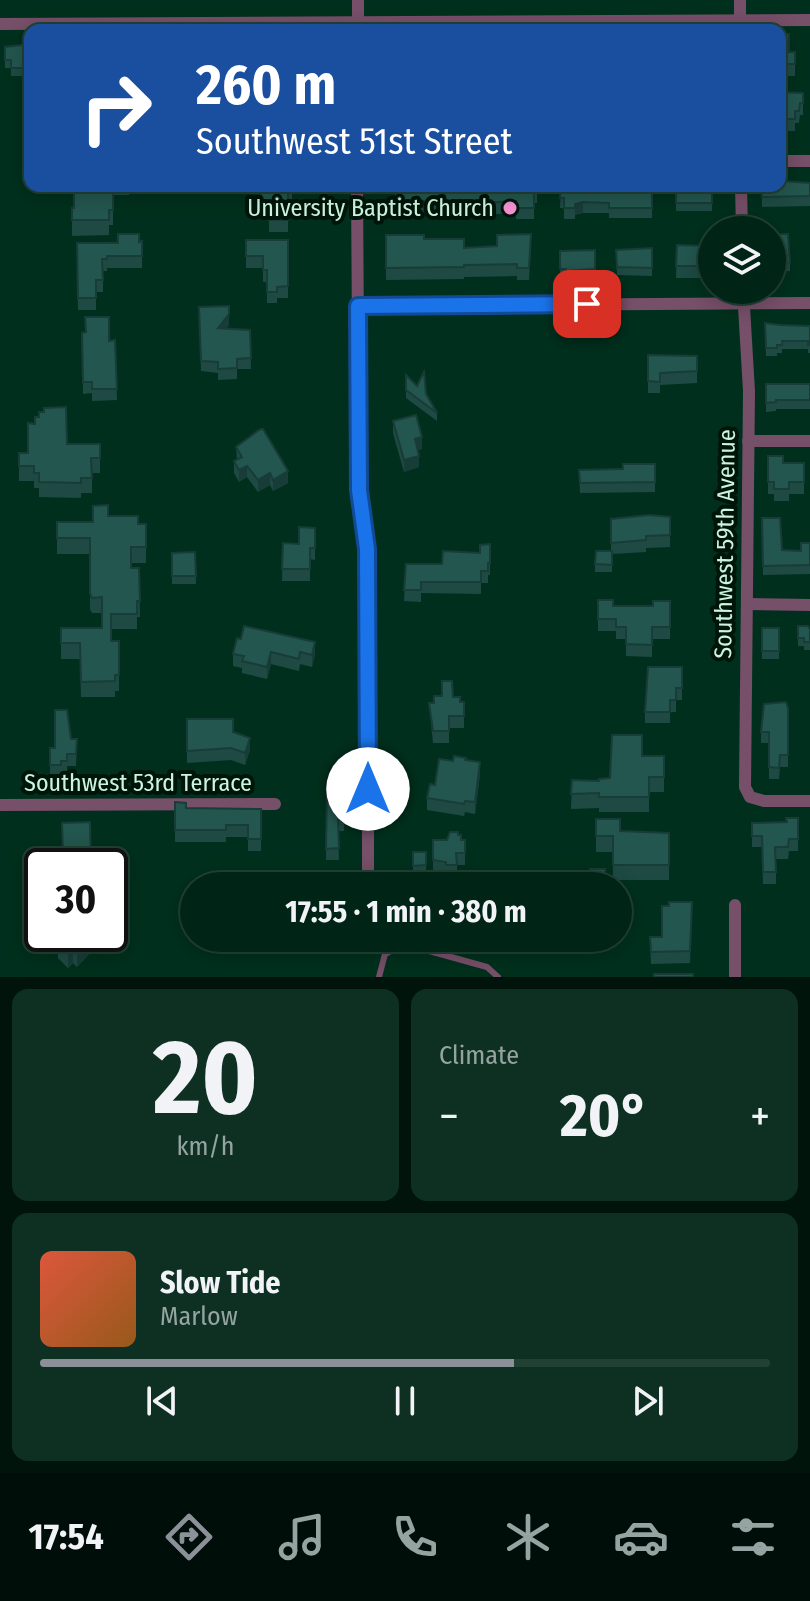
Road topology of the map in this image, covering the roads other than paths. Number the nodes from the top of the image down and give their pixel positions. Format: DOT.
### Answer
graph roads {
  1 [pos="358,0"];
  2 [pos="740,0"];
  3 [pos="810,20"];
  4 [pos="0,24"];
  5 [pos="24,24"];
  6 [pos="358,24"];
  7 [pos="740,24"];
  8 [pos="754,24"];
  9 [pos="786,161"];
  10 [pos="810,161"];
  11 [pos="357,192"];
  12 [pos="741,192"];
  13 [pos="742,216"];
  14 [pos="698,297"];
  15 [pos="786,300"];
  16 [pos="810,303"];
  17 [pos="744,304"];
  18 [pos="358,306"];
  19 [pos="748,441"];
  20 [pos="810,441"];
  21 [pos="747,604"];
  22 [pos="810,605"];
  23 [pos="810,801"];
  24 [pos="275,804"];
  25 [pos="0,805"];
  26 [pos="368,872"];
  27 [pos="735,905"];
  28 [pos="379,977"];
  29 [pos="498,977"];
  30 [pos="735,977"];
  1 -- 6 [label="street"];
  2 -- 7 [label="street"];
  3 -- 8 [label="street"];
  4 -- 5 [label="street"];
  9 -- 10 [label="street"];
  11 -- 18 [label="street"];
  12 -- 13 [label="street"];
  14 -- 18 [label="street"];
  15 -- 16 [label="street"];
  17 -- 19 [label="street, Southwest 59th Avenue"];
  18 -- 26 [label="street"];
  19 -- 20 [label="street"];
  19 -- 21 [label="street, Southwest 59th Avenue"];
  21 -- 22 [label="street"];
  21 -- 23 [label="street, Southwest 59th Avenue"];
  24 -- 25 [label="street, Southwest 53rd Terrace"];
  27 -- 30 [label="street"];
  28 -- 29 [label="lane"];
}
